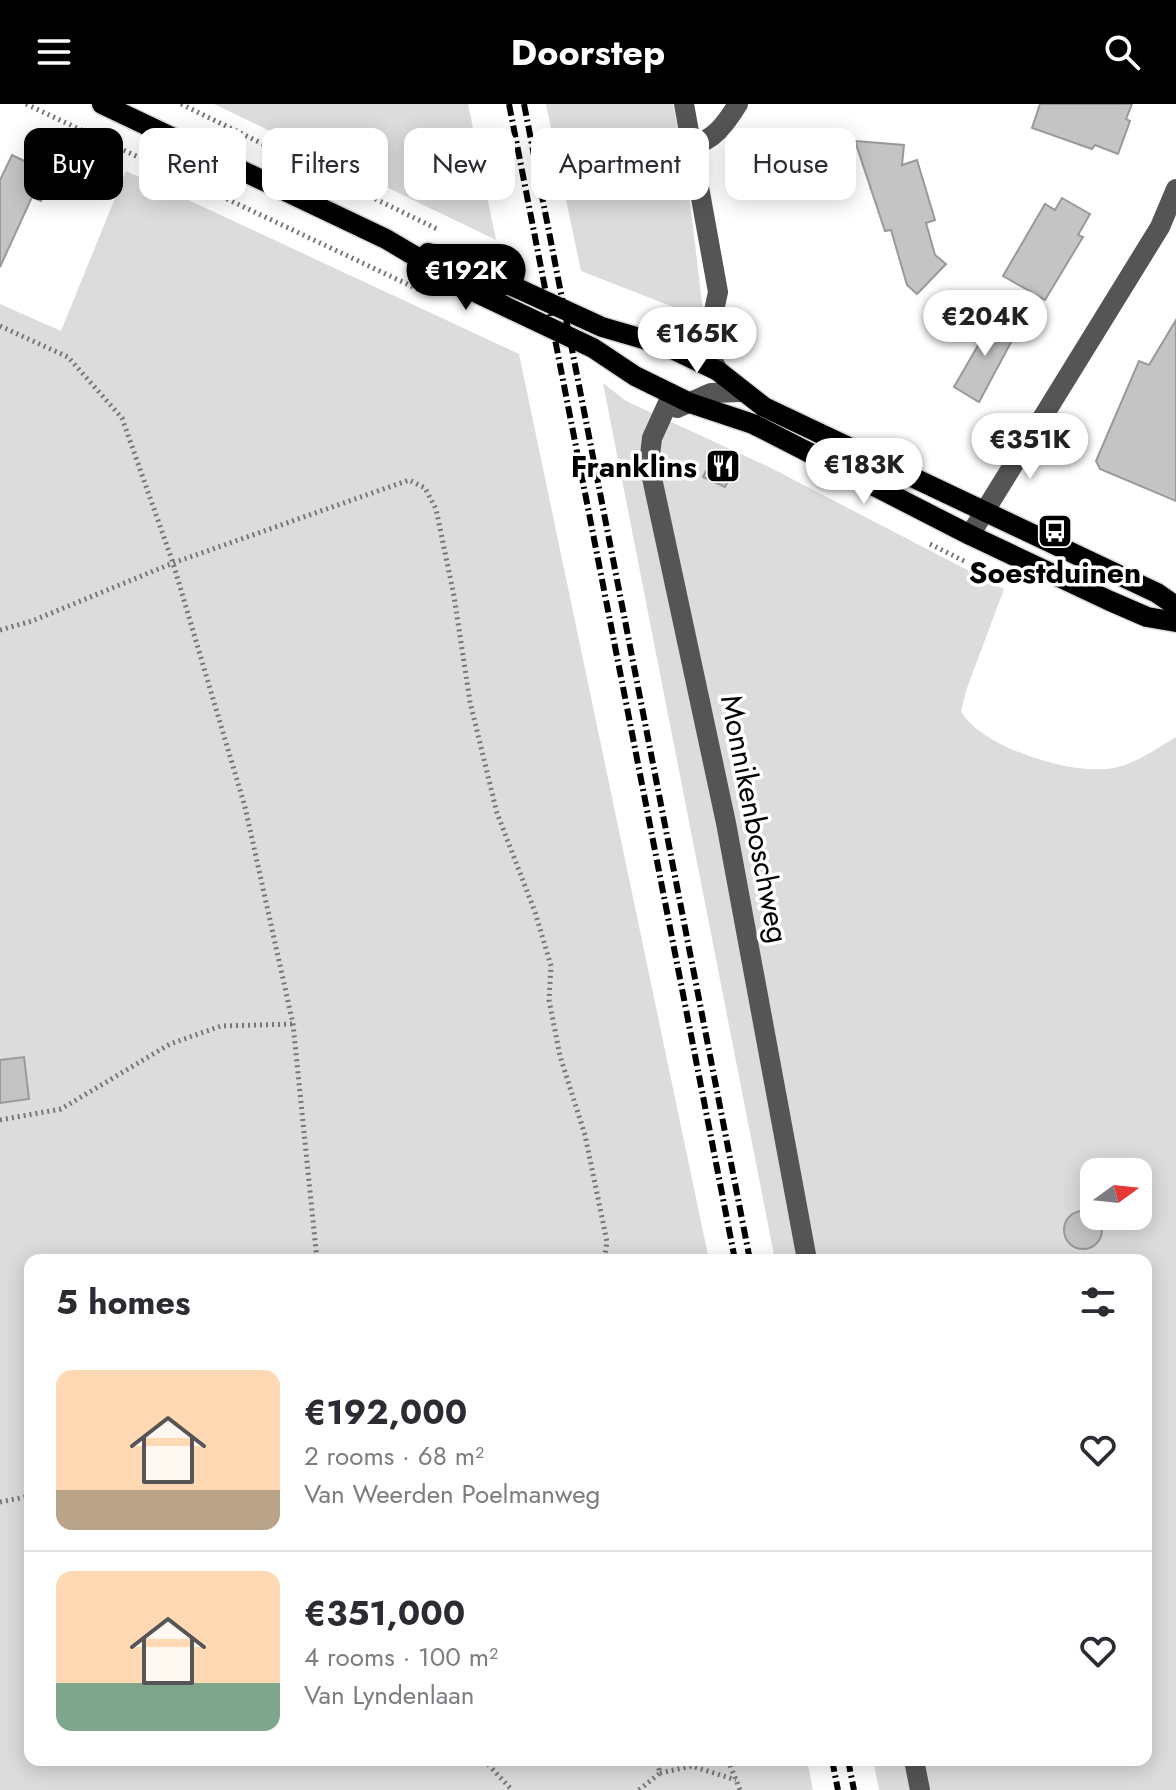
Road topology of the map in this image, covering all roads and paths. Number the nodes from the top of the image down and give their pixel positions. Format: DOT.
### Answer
graph roads {
  1 [pos="26,104"];
  2 [pos="102,104"];
  3 [pos="181,104"];
  4 [pos="684,104"];
  5 [pos="738,104"];
  6 [pos="689,128"];
  7 [pos="709,138"];
  8 [pos="1176,189"];
  9 [pos="702,200"];
  10 [pos="441,230"];
  11 [pos="386,239"];
  12 [pos="434,297"];
  13 [pos="0,326"];
  14 [pos="718,371"];
  15 [pos="742,392"];
  16 [pos="681,398"];
  17 [pos="986,511"];
  18 [pos="970,535"];
  19 [pos="173,563"];
  20 [pos="1176,606"];
  21 [pos="1176,622"];
  22 [pos="0,630"];
  23 [pos="293,1024"];
  24 [pos="0,1120"];
  25 [pos="316,1254"];
  26 [pos="605,1254"];
  27 [pos="806,1254"];
  28 [pos="24,1497"];
  29 [pos="0,1502"];
  30 [pos="490,1766"];
  31 [pos="658,1766"];
  32 [pos="730,1766"];
  33 [pos="915,1766"];
  34 [pos="660,1773"];
  35 [pos="736,1780"];
  36 [pos="512,1790"];
  37 [pos="639,1790"];
  38 [pos="740,1790"];
  39 [pos="920,1790"];
  1 -- 12 [label="path"];
  2 -- 11 [label="main road"];
  3 -- 10 [label="path"];
  4 -- 6 [label="street"];
  5 -- 7 [label="street"];
  8 -- 17 [label="street"];
  9 -- 14 [label="street"];
  11 -- 14 [label="main road"];
  11 -- 16 [label="main road"];
  13 -- 19 [label="path"];
  14 -- 15 [label="main road"];
  15 -- 16 [label="street"];
  15 -- 17 [label="main road"];
  16 -- 18 [label="main road"];
  16 -- 27 [label="street, Monnikenboschweg"];
  17 -- 18 [label="street"];
  17 -- 20 [label="main road"];
  18 -- 21 [label="main road"];
  19 -- 22 [label="path"];
  19 -- 23 [label="path"];
  19 -- 26 [label="path"];
  23 -- 24 [label="path"];
  23 -- 25 [label="path"];
  28 -- 29 [label="path"];
  30 -- 36 [label="path"];
  31 -- 34 [label="path"];
  32 -- 35 [label="path"];
  33 -- 39 [label="street"];
  34 -- 35 [label="path"];
  34 -- 37 [label="path"];
  35 -- 38 [label="path"];
}
